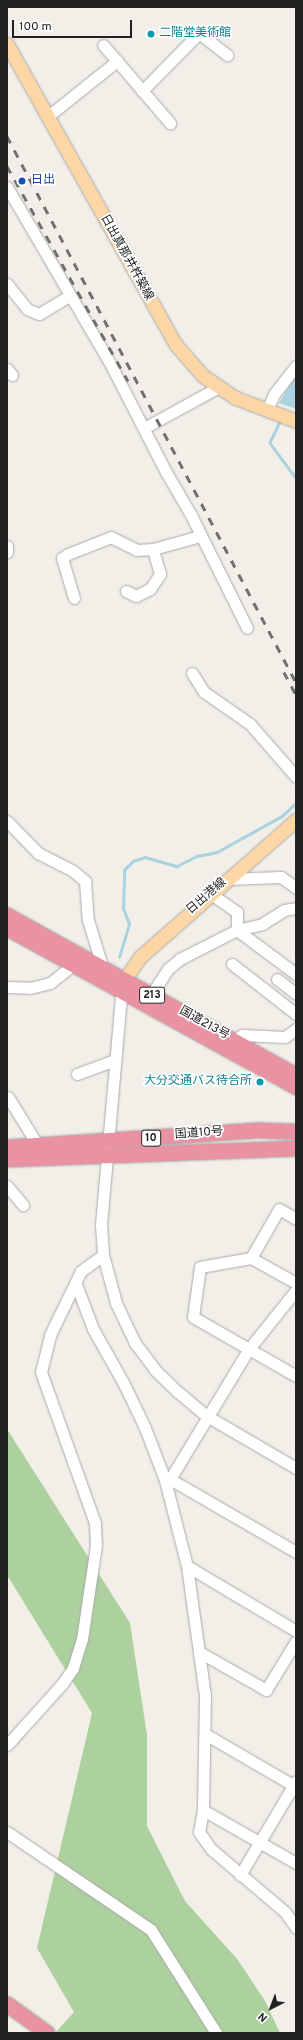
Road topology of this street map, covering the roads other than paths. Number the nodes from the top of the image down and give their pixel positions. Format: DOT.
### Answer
graph roads {
  1 [pos="7,44"];
  2 [pos="103,45"];
  3 [pos="227,55"];
  4 [pos="117,61"];
  5 [pos="142,91"];
  6 [pos="48,117"];
  7 [pos="170,123"];
  8 [pos="7,187"];
  9 [pos="7,284"];
  10 [pos="69,296"];
  11 [pos="296,366"];
  12 [pos="219,387"];
  13 [pos="267,410"];
  14 [pos="296,421"];
  15 [pos="144,428"];
  16 [pos="200,536"];
  17 [pos="7,546"];
  18 [pos="153,549"];
  19 [pos="7,552"];
  20 [pos="126,591"];
  21 [pos="74,598"];
  22 [pos="246,628"];
  23 [pos="192,673"];
  24 [pos="296,777"];
  25 [pos="296,820"];
  26 [pos="7,821"];
  27 [pos="227,880"];
  28 [pos="296,888"];
  29 [pos="211,894"];
  30 [pos="296,908"];
  31 [pos="7,915"];
  32 [pos="7,928"];
  33 [pos="237,930"];
  34 [pos="79,961"];
  35 [pos="232,964"];
  36 [pos="104,968"];
  37 [pos="296,974"];
  38 [pos="277,979"];
  39 [pos="122,985"];
  40 [pos="7,987"];
  41 [pos="296,994"];
  42 [pos="151,995"];
  43 [pos="296,1014"];
  44 [pos="296,1030"];
  45 [pos="234,1041"];
  46 [pos="115,1060"];
  47 [pos="77,1074"];
  48 [pos="296,1075"];
  49 [pos="296,1088"];
  50 [pos="8,1097"];
  51 [pos="296,1131"];
  52 [pos="37,1144"];
  53 [pos="7,1147"];
  54 [pos="108,1148"];
  55 [pos="296,1148"];
  56 [pos="7,1159"];
  57 [pos="7,1186"];
  58 [pos="23,1204"];
  59 [pos="296,1219"];
  60 [pos="103,1255"];
  61 [pos="251,1258"];
  62 [pos="76,1284"];
  63 [pos="296,1284"];
  64 [pos="296,1290"];
  65 [pos="248,1350"];
  66 [pos="296,1376"];
  67 [pos="207,1416"];
  68 [pos="296,1468"];
  69 [pos="168,1480"];
  70 [pos="296,1552"];
  71 [pos="188,1566"];
  72 [pos="296,1631"];
  73 [pos="296,1641"];
  74 [pos="201,1653"];
  75 [pos="205,1734"];
  76 [pos="7,1745"];
  77 [pos="295,1784"];
  78 [pos="203,1810"];
  79 [pos="7,1832"];
  80 [pos="259,1842"];
  81 [pos="296,1864"];
  82 [pos="240,1875"];
  83 [pos="296,1928"];
  84 [pos="7,2004"];
  85 [pos="7,2010"];
  86 [pos="47,2033"];
  87 [pos="216,2033"];
  1 -- 6 [label="main road, 日出真那井杵築線"];
  2 -- 4 [label="street"];
  3 -- 5 [label="street"];
  4 -- 5 [label="street"];
  4 -- 6 [label="street"];
  5 -- 7 [label="street"];
  6 -- 12 [label="main road, 日出真那井杵築線"];
  8 -- 10 [label="street"];
  9 -- 10 [label="street"];
  10 -- 15 [label="street"];
  11 -- 13 [label="street"];
  12 -- 13 [label="main road, 日出真那井杵築線"];
  12 -- 15 [label="street"];
  13 -- 14 [label="main road, 日出真那井杵築線"];
  15 -- 16 [label="street"];
  16 -- 18 [label="street"];
  16 -- 22 [label="street"];
  17 -- 19 [label="street"];
  18 -- 20 [label="street"];
  18 -- 21 [label="street"];
  23 -- 24 [label="street"];
  25 -- 27 [label="main road, 日出港線"];
  26 -- 36 [label="street"];
  27 -- 28 [label="street"];
  27 -- 29 [label="main road, 日出港線"];
  29 -- 33 [label="street"];
  29 -- 39 [label="main road, 日出港線"];
  30 -- 33 [label="street"];
  31 -- 34 [label="highway, 国道213号 / 213"];
  32 -- 34 [label="highway, 国道213号 / 213"];
  33 -- 37 [label="street"];
  33 -- 42 [label="street"];
  34 -- 36 [label="highway, 国道213号 / 213"];
  34 -- 39 [label="highway, 国道213号 / 213"];
  34 -- 40 [label="street"];
  35 -- 43 [label="street"];
  36 -- 39 [label="highway, 国道213号 / 213"];
  38 -- 41 [label="street"];
  39 -- 42 [label="highway, 国道213号 / 213"];
  39 -- 46 [label="street"];
  39 -- 49 [label="highway, 国道213号 / 213"];
  42 -- 45 [label="highway, 国道213号 / 213"];
  44 -- 45 [label="street"];
  45 -- 48 [label="highway, 国道213号 / 213"];
  46 -- 47 [label="street"];
  46 -- 54 [label="street"];
  50 -- 52 [label="street"];
  51 -- 54 [label="highway, 国道10号 / 10"];
  52 -- 53 [label="highway, 国道10号 / 10"];
  52 -- 54 [label="highway, 国道10号 / 10"];
  54 -- 55 [label="highway, 国道10号 / 10"];
  54 -- 56 [label="highway, 国道10号 / 10"];
  54 -- 60 [label="street"];
  57 -- 58 [label="street"];
  59 -- 61 [label="street"];
  60 -- 62 [label="street"];
  60 -- 67 [label="street"];
  61 -- 63 [label="street"];
  61 -- 65 [label="street"];
  62 -- 69 [label="street"];
  62 -- 76 [label="street"];
  64 -- 65 [label="street"];
  65 -- 66 [label="street"];
  65 -- 67 [label="street"];
  67 -- 68 [label="street"];
  67 -- 69 [label="street"];
  69 -- 70 [label="street"];
  69 -- 71 [label="street"];
  71 -- 72 [label="street"];
  71 -- 74 [label="street"];
  73 -- 74 [label="street"];
  74 -- 75 [label="street"];
  75 -- 77 [label="street"];
  75 -- 78 [label="street"];
  77 -- 80 [label="street"];
  78 -- 80 [label="street"];
  78 -- 82 [label="street"];
  79 -- 87 [label="street"];
  80 -- 81 [label="street"];
  80 -- 82 [label="street"];
  82 -- 83 [label="street"];
  84 -- 86 [label="highway"];
  85 -- 86 [label="highway"];
}
